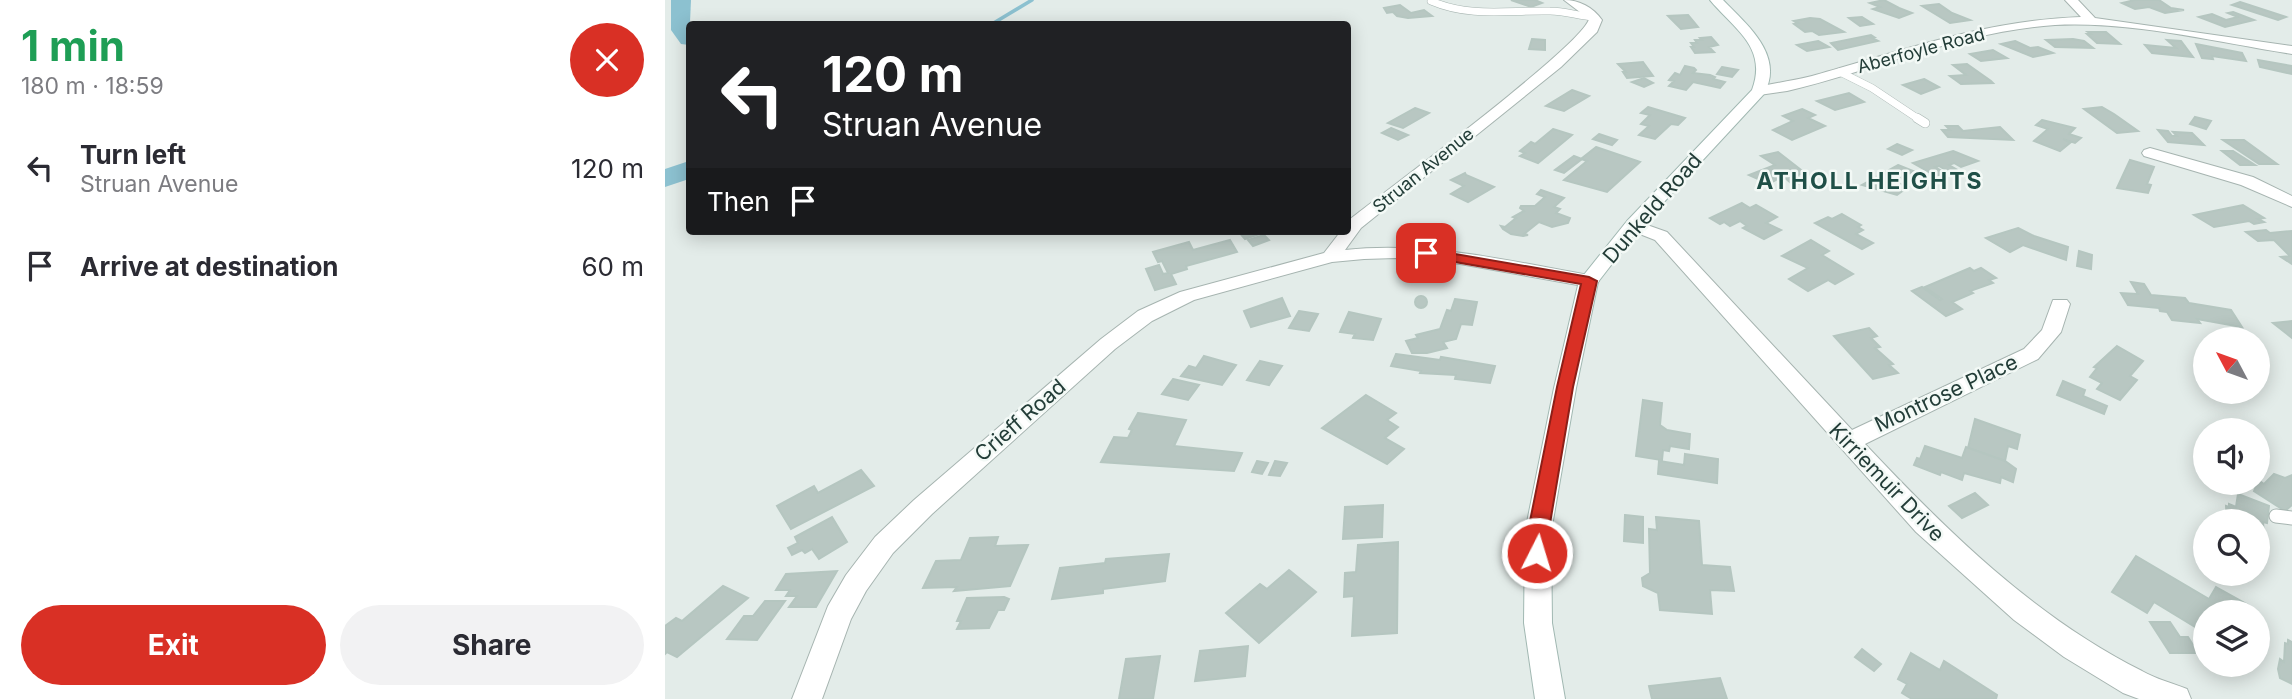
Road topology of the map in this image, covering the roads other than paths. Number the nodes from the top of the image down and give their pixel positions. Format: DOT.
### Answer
graph roads {
  1 [pos="1570,0"];
  2 [pos="1716,0"];
  3 [pos="2071,0"];
  4 [pos="1431,1"];
  5 [pos="1594,17"];
  6 [pos="2089,20"];
  7 [pos="2292,50"];
  8 [pos="1840,72"];
  9 [pos="1759,91"];
  10 [pos="1925,123"];
  11 [pos="2150,153"];
  12 [pos="2292,202"];
  13 [pos="1633,225"];
  14 [pos="1351,230"];
  15 [pos="1347,235"];
  16 [pos="1331,257"];
  17 [pos="1589,281"];
  18 [pos="2060,304"];
  19 [pos="1847,442"];
  20 [pos="2276,516"];
  21 [pos="2292,518"];
  22 [pos="807,699"];
  23 [pos="1550,699"];
  24 [pos="2176,699"];
  1 -- 5 [label="street"];
  2 -- 9 [label="street"];
  3 -- 6 [label="street"];
  4 -- 5 [label="lane"];
  5 -- 14 [label="street, Struan Avenue"];
  6 -- 7 [label="street, Aberfoyle Road"];
  6 -- 8 [label="street, Aberfoyle Road"];
  8 -- 9 [label="street, Aberfoyle Road"];
  8 -- 10 [label="lane"];
  9 -- 13 [label="street, Dunkeld Road"];
  11 -- 12 [label="street"];
  13 -- 17 [label="street, Dunkeld Road"];
  13 -- 19 [label="street, Kirriemuir Drive"];
  15 -- 16 [label="street, Struan Avenue"];
  16 -- 17 [label="street"];
  16 -- 22 [label="street, Crieff Road"];
  17 -- 23 [label="street, Dunkeld Road"];
  18 -- 19 [label="street, Montrose Place"];
  19 -- 24 [label="street, Kirriemuir Drive"];
  20 -- 21 [label="lane"];
}
